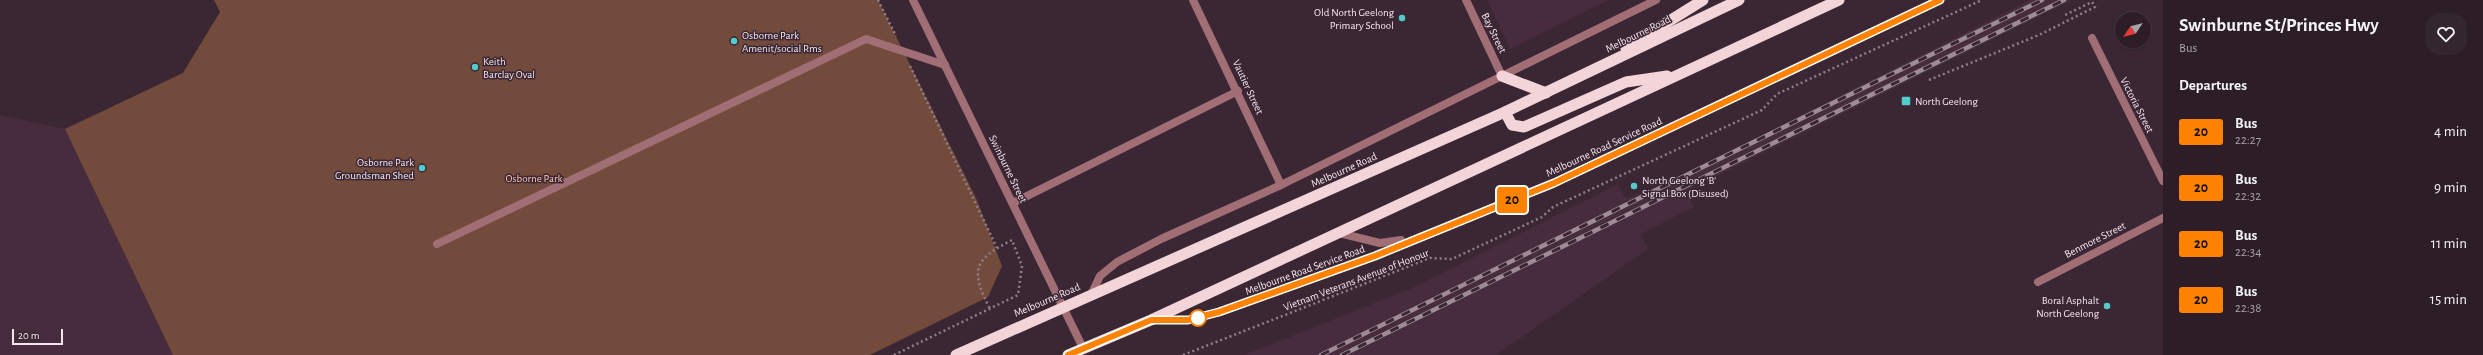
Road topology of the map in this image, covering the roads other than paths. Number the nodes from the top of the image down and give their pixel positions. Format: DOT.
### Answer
graph roads {
  1 [pos="913,0"];
  2 [pos="1193,0"];
  3 [pos="1466,0"];
  4 [pos="1656,0"];
  5 [pos="1703,0"];
  6 [pos="1739,0"];
  7 [pos="1839,0"];
  8 [pos="1940,0"];
  9 [pos="2092,38"];
  10 [pos="945,65"];
  11 [pos="1680,74"];
  12 [pos="1502,76"];
  13 [pos="1579,76"];
  14 [pos="1238,91"];
  15 [pos="1546,93"];
  16 [pos="1505,112"];
  17 [pos="2163,181"];
  18 [pos="1282,185"];
  19 [pos="1012,203"];
  20 [pos="2163,218"];
  21 [pos="1339,233"];
  22 [pos="1418,237"];
  23 [pos="437,244"];
  24 [pos="2038,282"];
  25 [pos="1092,295"];
  26 [pos="1063,307"];
  27 [pos="1151,320"];
  28 [pos="1083,348"];
  29 [pos="956,355"];
  30 [pos="1068,355"];
  1 -- 10 [label="street, Swinburne Street"];
  2 -- 14 [label="street, Vautier Street"];
  3 -- 12 [label="street, Bay Street"];
  4 -- 12 [label="street"];
  5 -- 13 [label="highway"];
  6 -- 13 [label="highway, Melbourne Road"];
  7 -- 11 [label="highway"];
  8 -- 22 [label="street, Melbourne Road Service Road"];
  9 -- 17 [label="street, Victoria Street"];
  10 -- 19 [label="street, Swinburne Street"];
  10 -- 23 [label="street"];
  11 -- 16 [label="highway"];
  11 -- 21 [label="highway"];
  12 -- 15 [label="highway"];
  12 -- 18 [label="street"];
  13 -- 15 [label="highway, Melbourne Road"];
  14 -- 18 [label="street, Vautier Street"];
  14 -- 19 [label="street"];
  15 -- 16 [label="highway, Melbourne Road"];
  16 -- 25 [label="highway, Melbourne Road"];
  18 -- 25 [label="street"];
  19 -- 26 [label="street, Swinburne Street"];
  20 -- 24 [label="street, Benmore Street"];
  21 -- 22 [label="street"];
  21 -- 27 [label="highway"];
  22 -- 27 [label="street, Melbourne Road Service Road"];
  25 -- 26 [label="highway, Melbourne Road"];
  26 -- 28 [label="street, Swinburne Street"];
  26 -- 29 [label="highway, Melbourne Road"];
  27 -- 28 [label="highway"];
  28 -- 30 [label="highway"];
}
